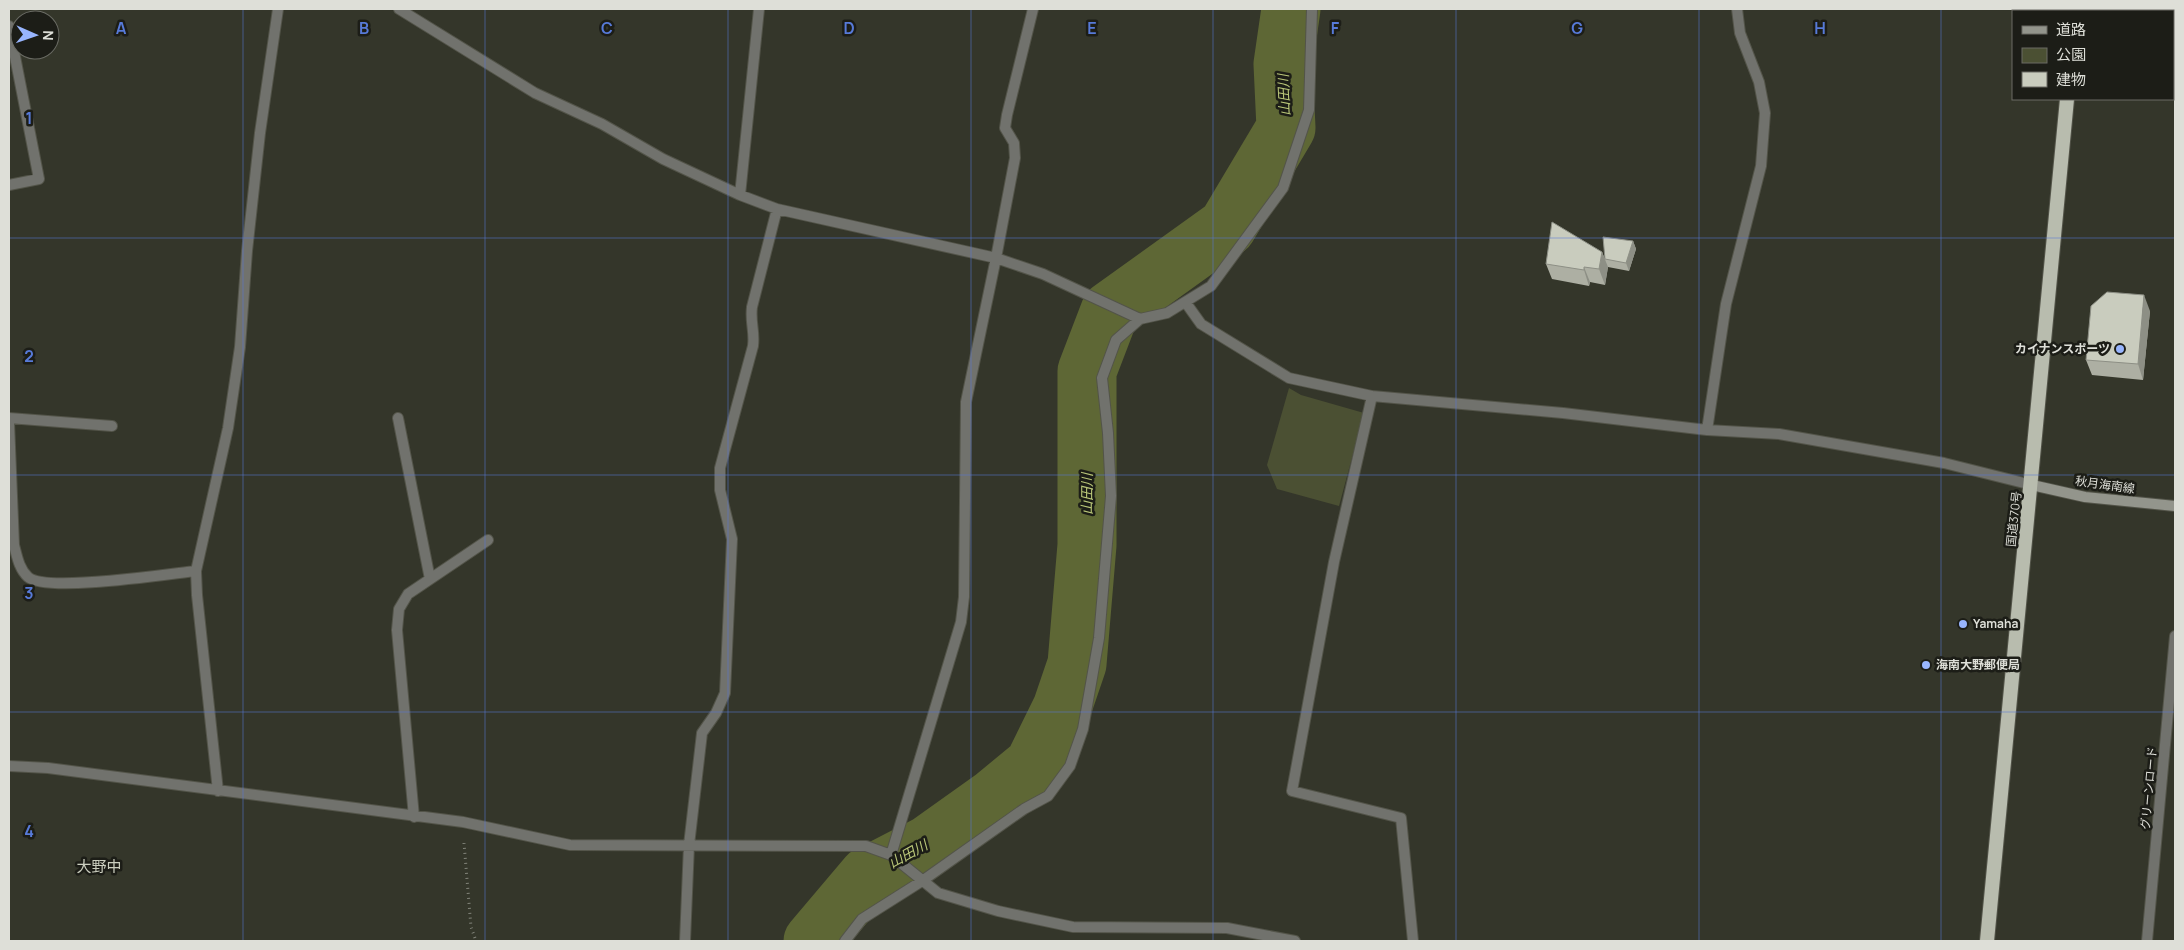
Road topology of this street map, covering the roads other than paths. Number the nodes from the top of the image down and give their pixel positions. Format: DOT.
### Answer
graph roads {
  1 [pos="278,9"];
  2 [pos="398,9"];
  3 [pos="759,9"];
  4 [pos="1034,9"];
  5 [pos="1312,9"];
  6 [pos="1737,9"];
  7 [pos="9,26"];
  8 [pos="2067,100"];
  9 [pos="9,185"];
  10 [pos="740,195"];
  11 [pos="777,209"];
  12 [pos="996,258"];
  13 [pos="1186,303"];
  14 [pos="1140,319"];
  15 [pos="1372,396"];
  16 [pos="9,418"];
  17 [pos="398,418"];
  18 [pos="9,422"];
  19 [pos="112,426"];
  20 [pos="1707,430"];
  21 [pos="2032,484"];
  22 [pos="2175,506"];
  23 [pos="488,540"];
  24 [pos="196,571"];
  25 [pos="430,579"];
  26 [pos="2175,636"];
  27 [pos="9,766"];
  28 [pos="218,791"];
  29 [pos="414,817"];
  30 [pos="689,845"];
  31 [pos="892,855"];
  32 [pos="922,881"];
  33 [pos="684,941"];
  34 [pos="846,941"];
  35 [pos="1294,941"];
  36 [pos="1413,941"];
  37 [pos="1988,941"];
  38 [pos="2147,941"];
  1 -- 24 [label="street"];
  2 -- 10 [label="street"];
  3 -- 10 [label="street"];
  4 -- 12 [label="street"];
  5 -- 13 [label="street"];
  6 -- 20 [label="street"];
  7 -- 9 [label="street"];
  8 -- 21 [label="highway, 国道370号"];
  10 -- 11 [label="street"];
  11 -- 12 [label="street"];
  11 -- 30 [label="street"];
  12 -- 14 [label="street"];
  12 -- 31 [label="street"];
  13 -- 14 [label="street"];
  13 -- 15 [label="street"];
  14 -- 32 [label="street"];
  15 -- 20 [label="street"];
  15 -- 36 [label="street"];
  16 -- 19 [label="street"];
  17 -- 25 [label="street"];
  18 -- 24 [label="street"];
  20 -- 21 [label="street"];
  21 -- 22 [label="main road, 秋月海南線"];
  21 -- 37 [label="highway, 国道370号"];
  23 -- 25 [label="street"];
  24 -- 28 [label="street"];
  25 -- 29 [label="street"];
  26 -- 38 [label="street, グリーンロード"];
  27 -- 28 [label="street"];
  28 -- 29 [label="street"];
  29 -- 30 [label="street"];
  30 -- 31 [label="street"];
  30 -- 33 [label="street"];
  31 -- 32 [label="street"];
  32 -- 34 [label="street"];
  32 -- 35 [label="street"];
}
